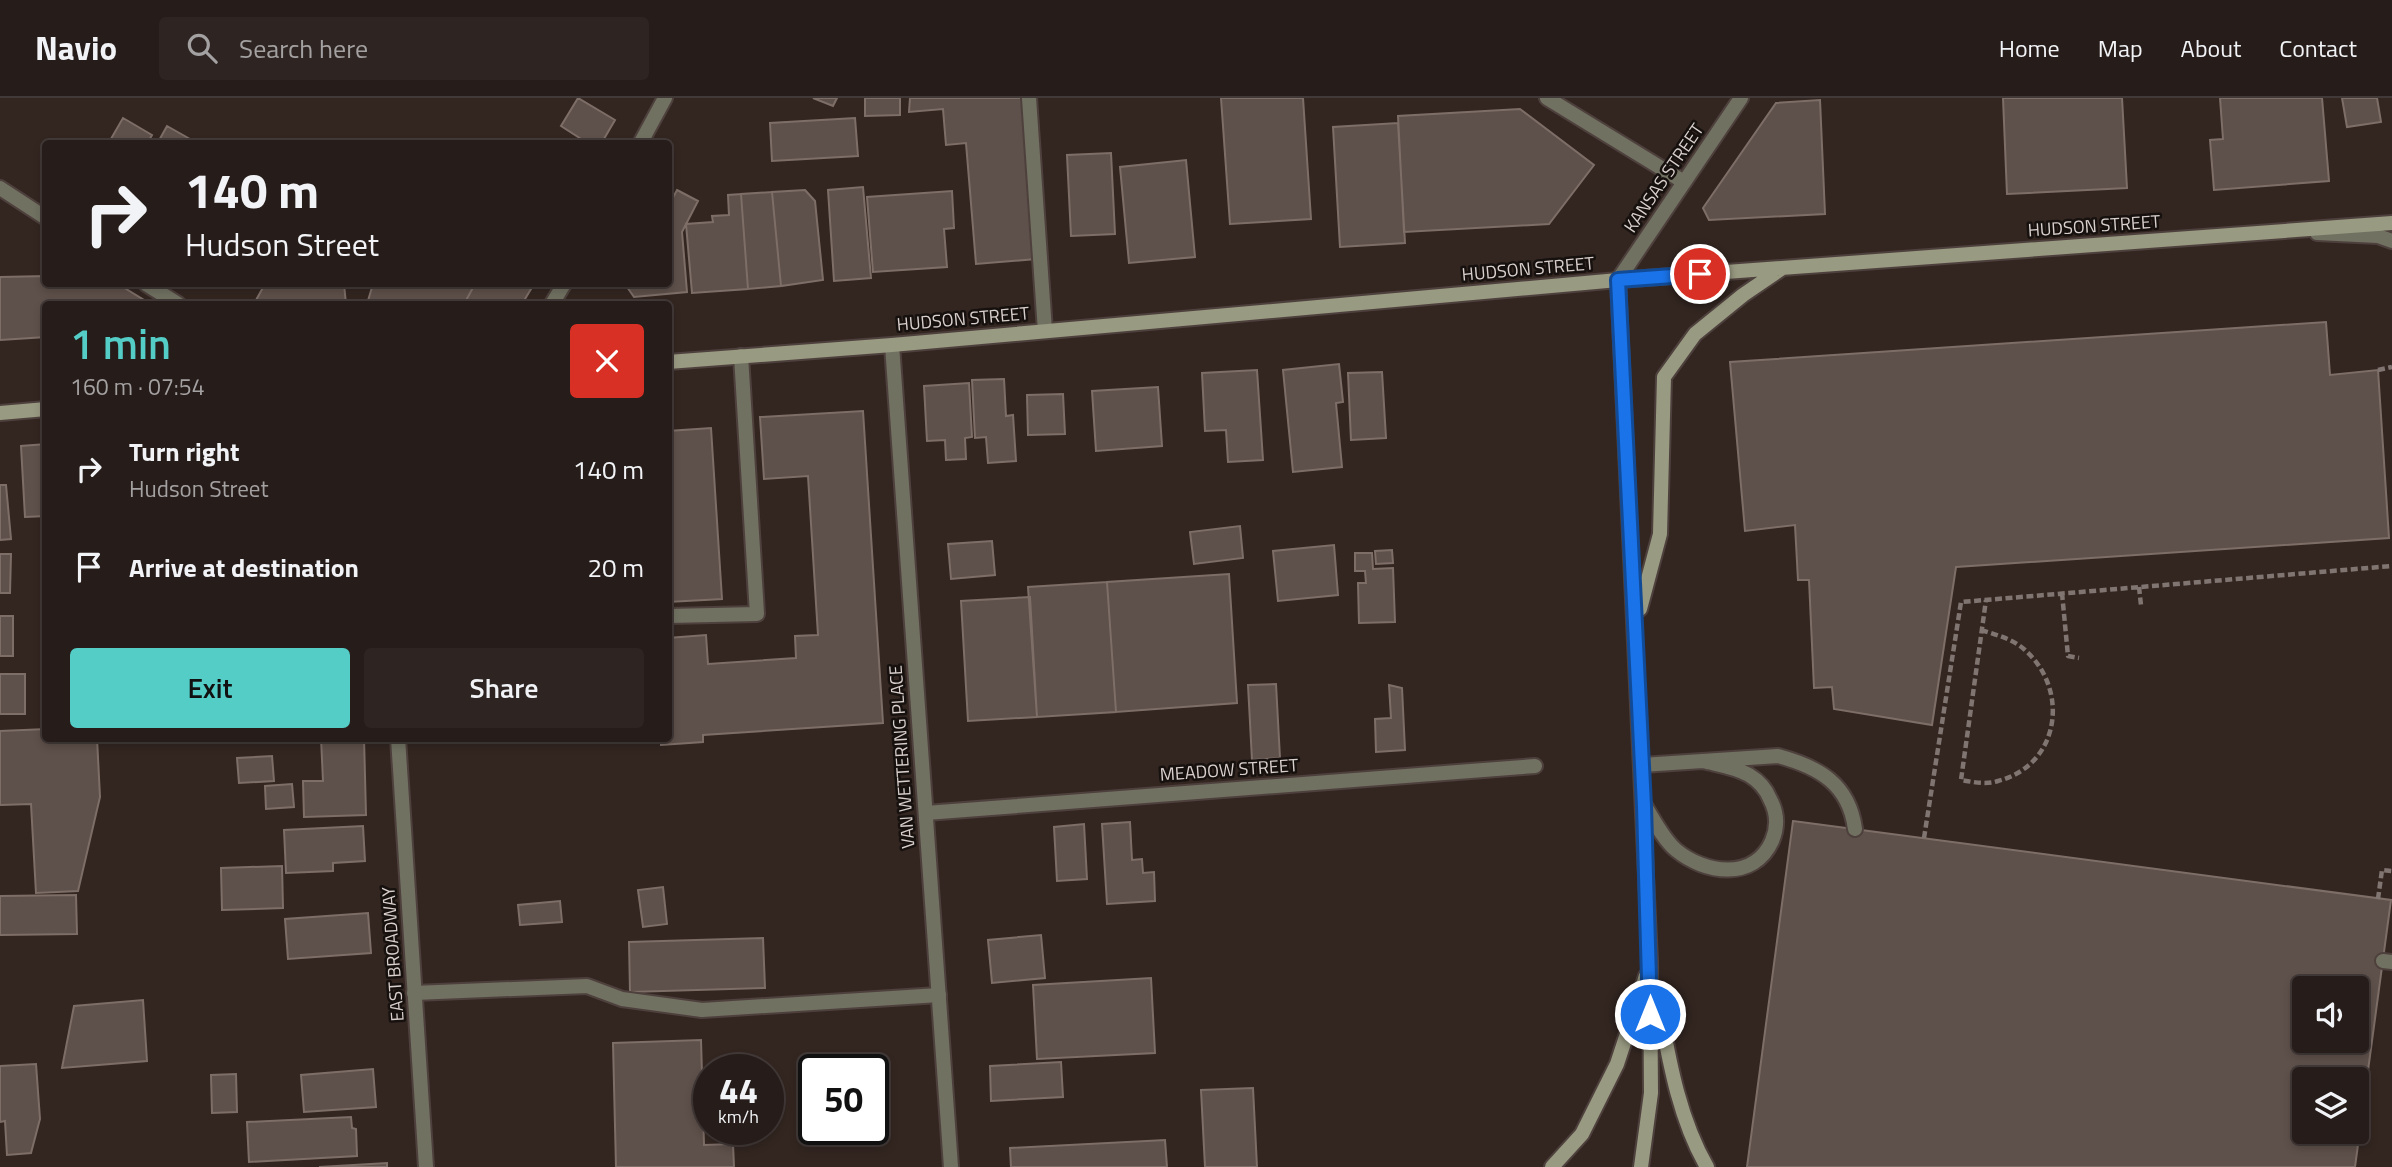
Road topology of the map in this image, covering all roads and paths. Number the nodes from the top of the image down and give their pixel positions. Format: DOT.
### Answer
graph roads {
  1 [pos="665,98"];
  2 [pos="1029,98"];
  3 [pos="1547,98"];
  4 [pos="1741,98"];
  5 [pos="642,140"];
  6 [pos="1684,183"];
  7 [pos="0,188"];
  8 [pos="42,215"];
  9 [pos="2392,223"];
  10 [pos="2278,232"];
  11 [pos="2392,241"];
  12 [pos="1782,268"];
  13 [pos="1618,280"];
  14 [pos="151,287"];
  15 [pos="173,301"];
  16 [pos="1045,331"];
  17 [pos="892,345"];
  18 [pos="741,356"];
  19 [pos="672,362"];
  20 [pos="2392,367"];
  21 [pos="2378,370"];
  22 [pos="42,409"];
  23 [pos="0,412"];
  24 [pos="2392,566"];
  25 [pos="2139,587"];
  26 [pos="2062,593"];
  27 [pos="1986,600"];
  28 [pos="2141,605"];
  29 [pos="672,616"];
  30 [pos="1636,624"];
  31 [pos="1981,630"];
  32 [pos="2080,658"];
  33 [pos="398,742"];
  34 [pos="1703,761"];
  35 [pos="1642,765"];
  36 [pos="1535,766"];
  37 [pos="1644,806"];
  38 [pos="926,813"];
  39 [pos="1855,829"];
  40 [pos="1923,838"];
  41 [pos="2392,871"];
  42 [pos="2378,899"];
  43 [pos="1650,961"];
  44 [pos="414,993"];
  45 [pos="939,995"];
  46 [pos="426,1167"];
  47 [pos="951,1167"];
  48 [pos="1552,1167"];
  49 [pos="1641,1167"];
  50 [pos="1707,1167"];
  1 -- 5 [label="street"];
  2 -- 16 [label="street"];
  3 -- 6 [label="street"];
  4 -- 6 [label="street, KANSAS STREET"];
  6 -- 13 [label="street, KANSAS STREET"];
  7 -- 8 [label="street"];
  9 -- 10 [label="main road, HUDSON STREET"];
  10 -- 11 [label="street"];
  10 -- 12 [label="main road, HUDSON STREET"];
  12 -- 13 [label="main road, HUDSON STREET"];
  12 -- 30 [label="main road"];
  13 -- 16 [label="main road, HUDSON STREET"];
  13 -- 30 [label="main road"];
  14 -- 15 [label="street"];
  16 -- 17 [label="main road, HUDSON STREET"];
  17 -- 18 [label="main road, HUDSON STREET"];
  17 -- 38 [label="street, VAN WETTERING PLACE"];
  18 -- 19 [label="main road, HUDSON STREET"];
  18 -- 29 [label="street"];
  20 -- 21 [label="path"];
  22 -- 23 [label="main road"];
  24 -- 25 [label="path"];
  25 -- 26 [label="path"];
  25 -- 28 [label="path"];
  26 -- 27 [label="path"];
  26 -- 32 [label="path"];
  27 -- 31 [label="path"];
  27 -- 40 [label="path"];
  30 -- 35 [label="main road"];
  31 -- 31 [label="path"];
  33 -- 44 [label="street, EAST BROADWAY"];
  34 -- 35 [label="street"];
  34 -- 37 [label="street"];
  34 -- 39 [label="street"];
  35 -- 37 [label="main road"];
  36 -- 38 [label="street, MEADOW STREET"];
  37 -- 43 [label="main road"];
  38 -- 45 [label="street, VAN WETTERING PLACE"];
  41 -- 42 [label="path"];
  43 -- 48 [label="main road"];
  43 -- 49 [label="main road"];
  43 -- 50 [label="main road"];
  44 -- 45 [label="street"];
  44 -- 46 [label="street, EAST BROADWAY"];
  45 -- 47 [label="street, VAN WETTERING PLACE"];
}
